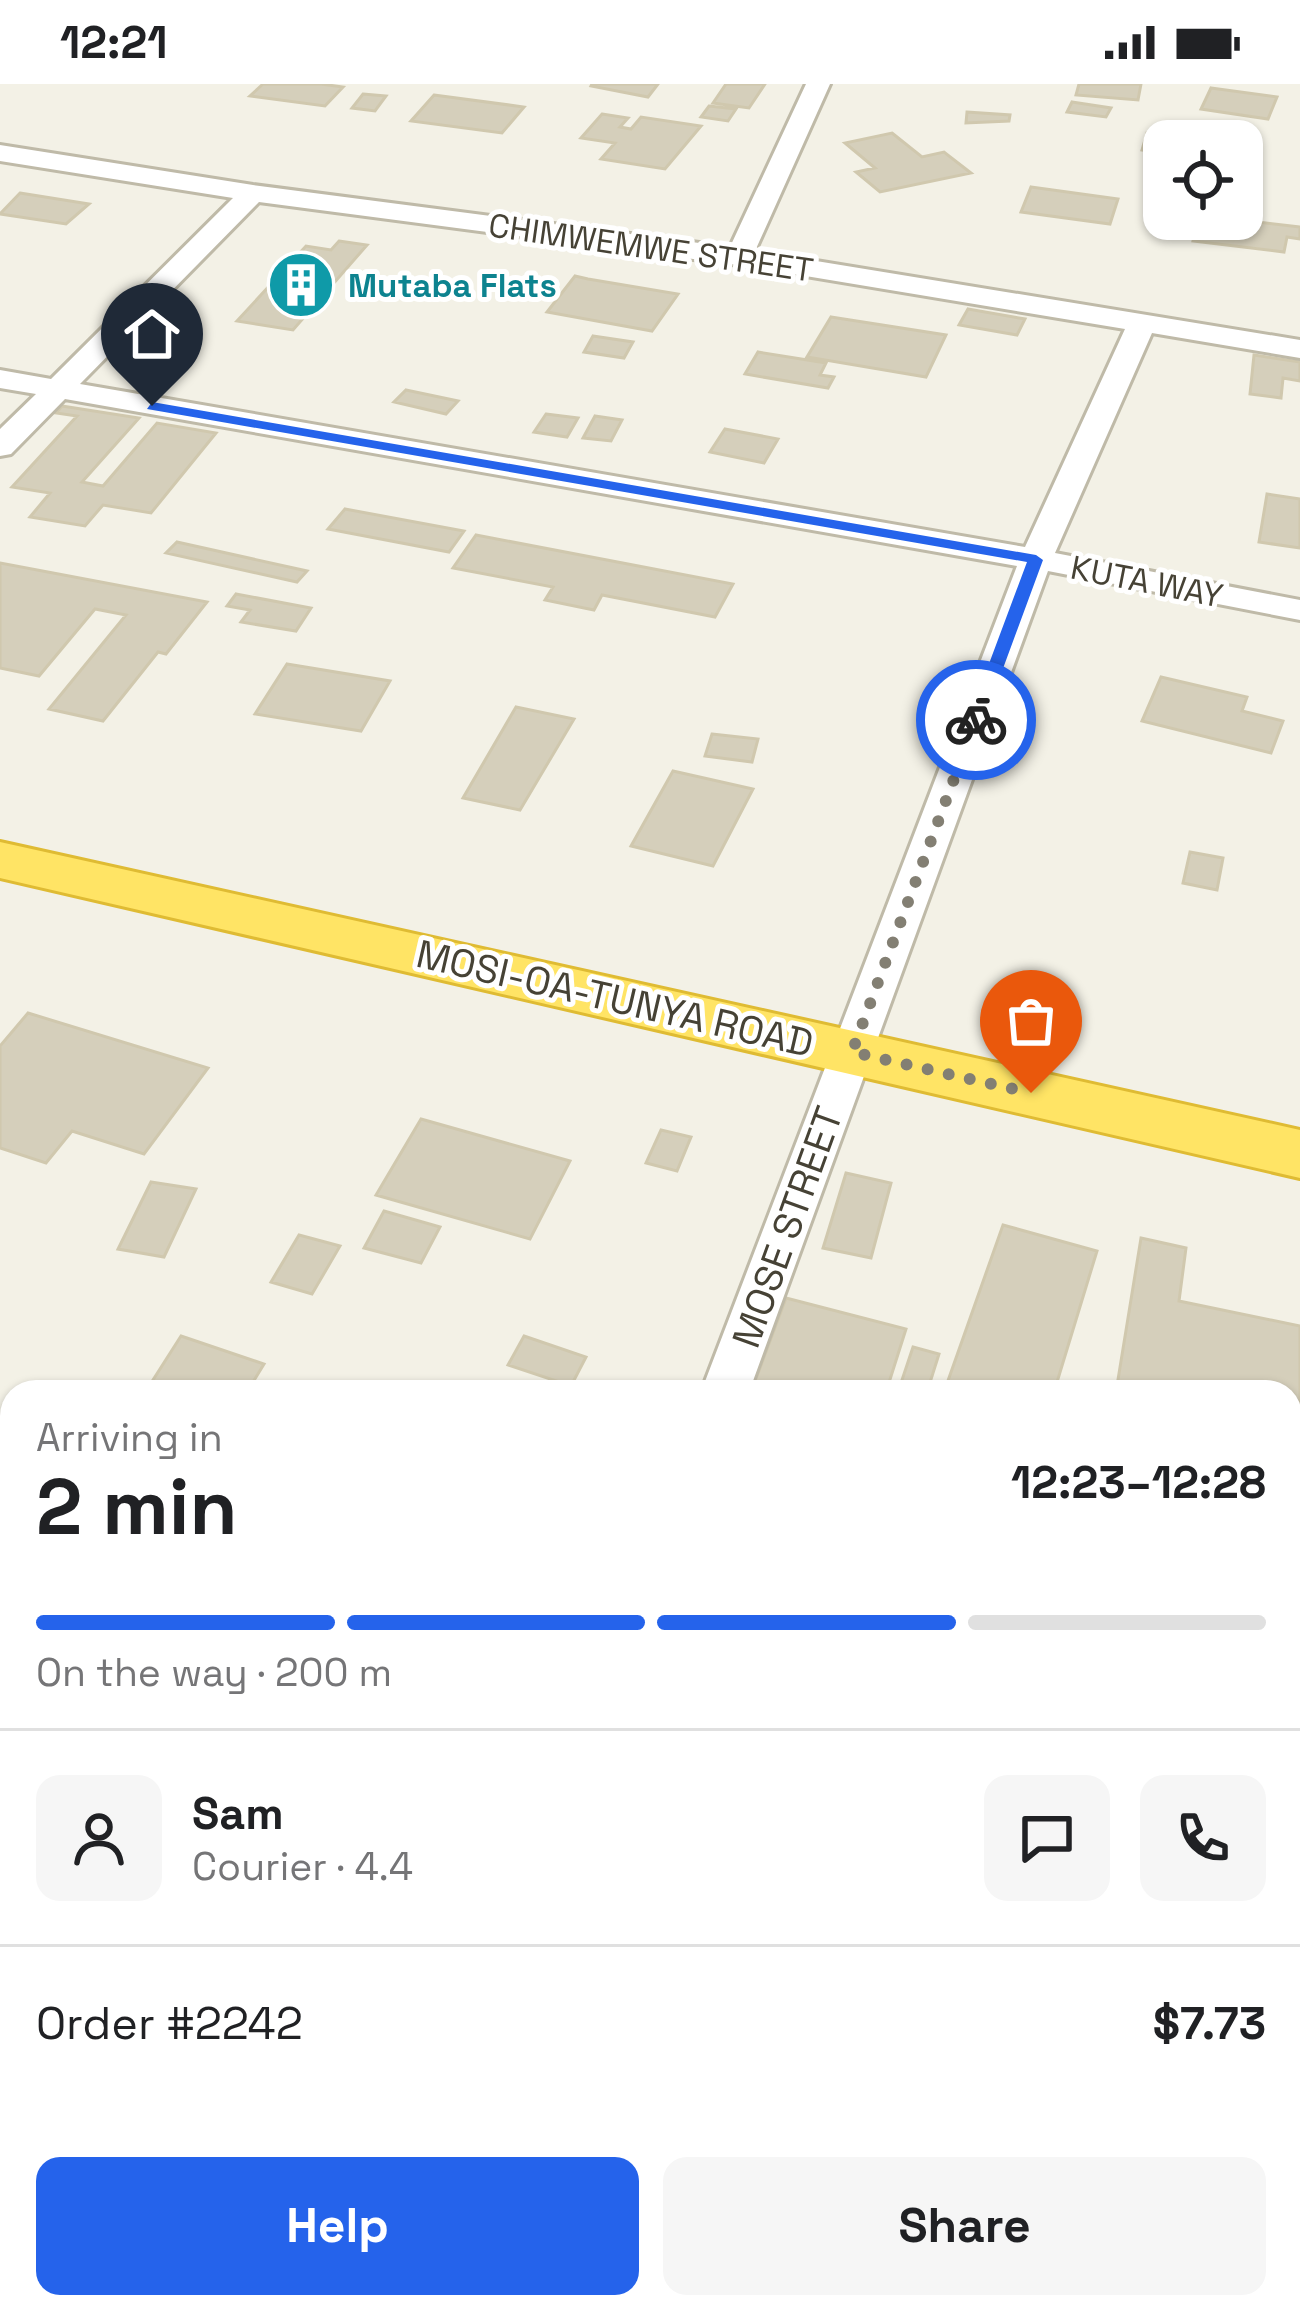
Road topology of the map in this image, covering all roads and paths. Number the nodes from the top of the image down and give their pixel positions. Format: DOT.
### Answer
graph roads {
  1 [pos="818,84"];
  2 [pos="0,153"];
  3 [pos="253,193"];
  4 [pos="739,256"];
  5 [pos="1141,326"];
  6 [pos="1300,349"];
  7 [pos="0,379"];
  8 [pos="58,390"];
  9 [pos="0,447"];
  10 [pos="1036,560"];
  11 [pos="1300,610"];
  12 [pos="0,860"];
  13 [pos="852,1052"];
  14 [pos="1300,1154"];
  15 [pos="729,1380"];
  1 -- 4 [label="street"];
  2 -- 3 [label="street, CHIMWEMWE STREET"];
  3 -- 4 [label="street, CHIMWEMWE STREET"];
  3 -- 8 [label="street"];
  4 -- 5 [label="street, CHIMWEMWE STREET"];
  5 -- 6 [label="street, CHIMWEMWE STREET"];
  5 -- 10 [label="street, MOSE STREET"];
  7 -- 8 [label="street, KUTA WAY"];
  8 -- 9 [label="street"];
  8 -- 10 [label="street, KUTA WAY"];
  10 -- 11 [label="street, KUTA WAY"];
  10 -- 13 [label="street, MOSE STREET"];
  12 -- 13 [label="highway, MOSI-OA-TUNYA ROAD"];
  13 -- 14 [label="highway, MOSI-OA-TUNYA ROAD"];
  13 -- 15 [label="street, MOSE STREET"];
}
